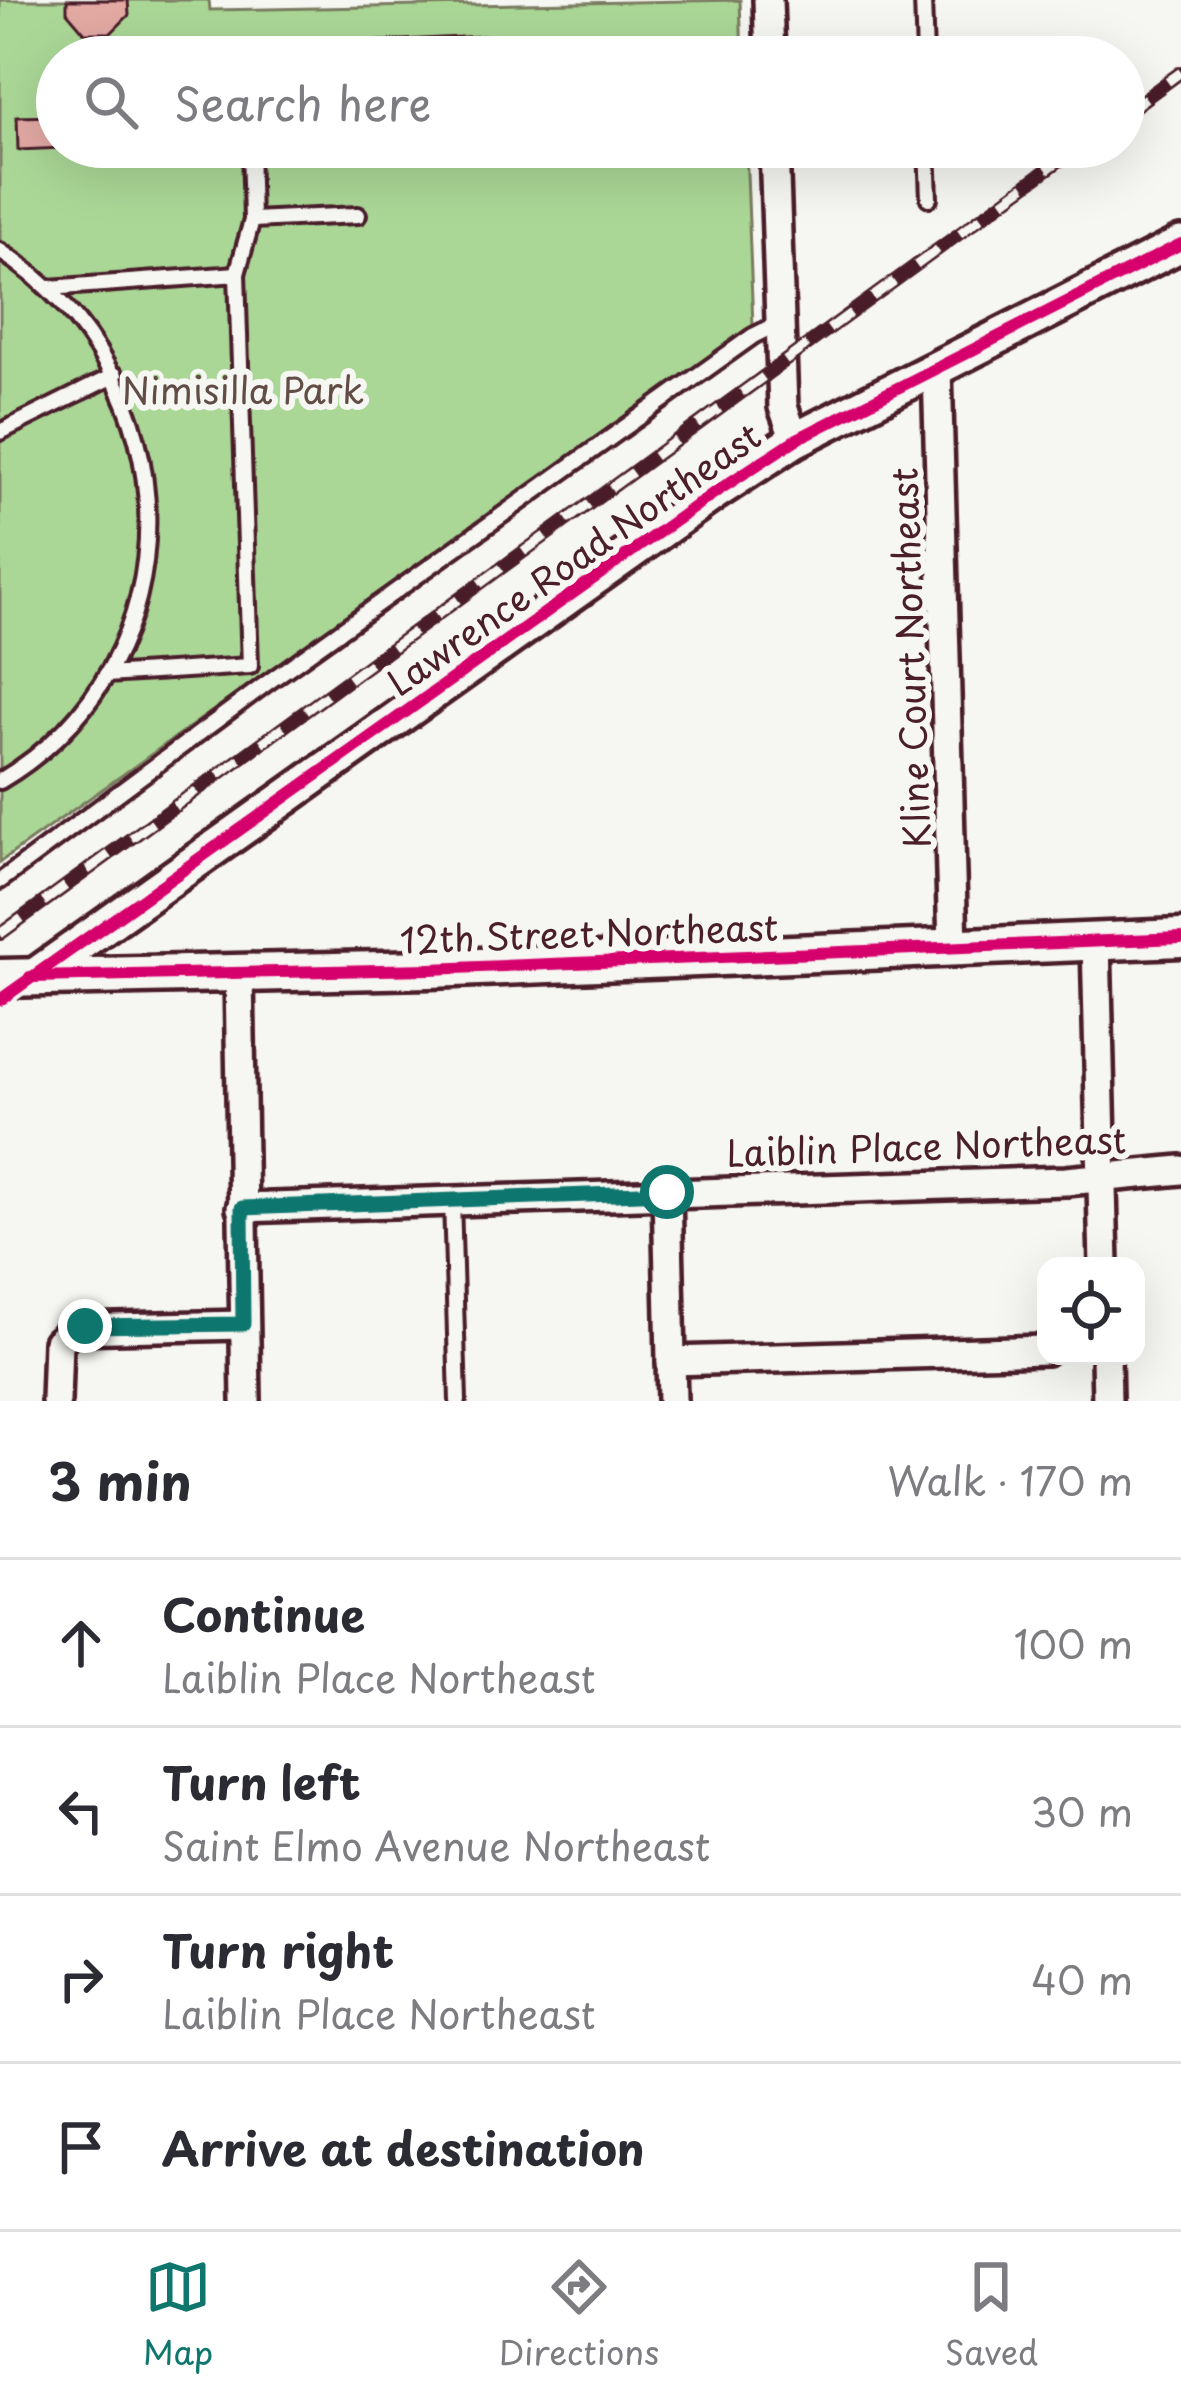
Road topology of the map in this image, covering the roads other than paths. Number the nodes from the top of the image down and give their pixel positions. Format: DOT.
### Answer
graph roads {
  1 [pos="768,0"];
  2 [pos="923,0"];
  3 [pos="769,36"];
  4 [pos="924,36"];
  5 [pos="251,168"];
  6 [pos="775,168"];
  7 [pos="928,168"];
  8 [pos="929,198"];
  9 [pos="358,215"];
  10 [pos="252,220"];
  11 [pos="1181,244"];
  12 [pos="0,251"];
  13 [pos="237,274"];
  14 [pos="49,288"];
  15 [pos="781,322"];
  16 [pos="937,368"];
  17 [pos="115,375"];
  18 [pos="0,432"];
  19 [pos="794,440"];
  20 [pos="250,666"];
  21 [pos="106,675"];
  22 [pos="267,683"];
  23 [pos="0,781"];
  24 [pos="0,881"];
  25 [pos="1181,938"];
  26 [pos="1096,941"];
  27 [pos="952,947"];
  28 [pos="238,974"];
  29 [pos="17,978"];
  30 [pos="0,1000"];
  31 [pos="1181,1170"];
  32 [pos="1102,1176"];
  33 [pos="667,1192"];
  34 [pos="452,1200"];
  35 [pos="242,1208"];
  36 [pos="1104,1257"];
  37 [pos="243,1324"];
  38 [pos="1037,1350"];
  39 [pos="671,1361"];
  40 [pos="1106,1365"];
  41 [pos="56,1401"];
  42 [pos="246,1401"];
  43 [pos="458,1401"];
  44 [pos="672,1401"];
  45 [pos="1107,1401"];
  1 -- 3 [label="street"];
  2 -- 4 [label="lane"];
  5 -- 10 [label="lane"];
  6 -- 15 [label="street"];
  7 -- 8 [label="lane"];
  9 -- 10 [label="lane"];
  10 -- 13 [label="lane"];
  11 -- 16 [label="street, Lawrence Road Northeast"];
  12 -- 14 [label="lane"];
  13 -- 14 [label="lane"];
  13 -- 20 [label="lane"];
  14 -- 17 [label="lane"];
  15 -- 19 [label="street"];
  15 -- 22 [label="lane"];
  16 -- 19 [label="street, Lawrence Road Northeast"];
  16 -- 27 [label="street, Kline Court Northeast"];
  17 -- 18 [label="lane"];
  17 -- 21 [label="lane"];
  19 -- 29 [label="street, Lawrence Road Northeast"];
  20 -- 21 [label="lane"];
  20 -- 22 [label="lane"];
  21 -- 23 [label="lane"];
  22 -- 24 [label="lane"];
  25 -- 26 [label="main road, 12th Street Northeast"];
  26 -- 27 [label="main road, 12th Street Northeast"];
  26 -- 32 [label="street"];
  27 -- 28 [label="main road, 12th Street Northeast"];
  28 -- 29 [label="main road, 12th Street Northeast"];
  28 -- 35 [label="street"];
  29 -- 30 [label="street"];
  31 -- 32 [label="street, Laiblin Place Northeast"];
  32 -- 33 [label="street, Laiblin Place Northeast"];
  32 -- 36 [label="street"];
  33 -- 34 [label="street, Laiblin Place Northeast"];
  33 -- 39 [label="street"];
  34 -- 35 [label="street, Laiblin Place Northeast"];
  34 -- 43 [label="lane"];
  35 -- 37 [label="street"];
  37 -- 41 [label="street"];
  37 -- 42 [label="street"];
  38 -- 39 [label="street"];
  39 -- 44 [label="street"];
  40 -- 45 [label="street"];
}
